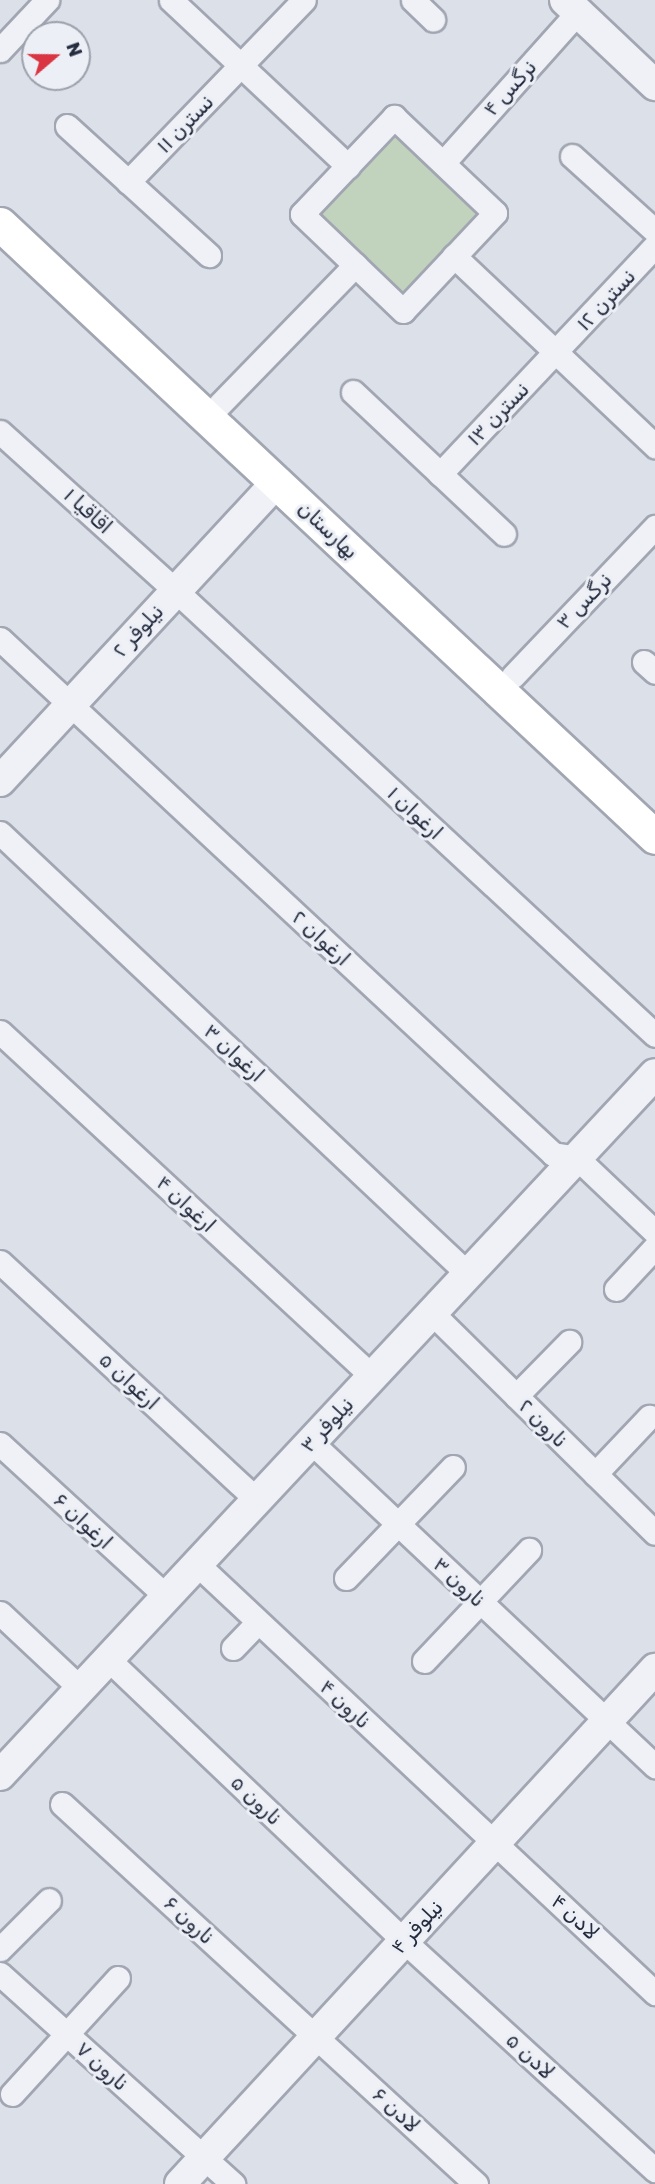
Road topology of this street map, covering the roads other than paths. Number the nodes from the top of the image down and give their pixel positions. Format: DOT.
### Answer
graph roads {
  1 [pos="47,0"];
  2 [pos="171,0"];
  3 [pos="304,0"];
  4 [pos="413,0"];
  5 [pos="571,6"];
  6 [pos="433,19"];
  7 [pos="0,50"];
  8 [pos="241,65"];
  9 [pos="655,85"];
  10 [pos="67,127"];
  11 [pos="572,156"];
  12 [pos="443,163"];
  13 [pos="348,166"];
  14 [pos="128,182"];
  15 [pos="0,198"];
  16 [pos="0,224"];
  17 [pos="655,231"];
  18 [pos="655,246"];
  19 [pos="209,256"];
  20 [pos="454,256"];
  21 [pos="355,265"];
  22 [pos="556,354"];
  23 [pos="353,392"];
  24 [pos="220,404"];
  25 [pos="0,432"];
  26 [pos="655,446"];
  27 [pos="440,474"];
  28 [pos="277,482"];
  29 [pos="655,527"];
  30 [pos="503,534"];
  31 [pos="176,591"];
  32 [pos="0,639"];
  33 [pos="513,676"];
  34 [pos="70,705"];
  35 [pos="0,781"];
  36 [pos="655,806"];
  37 [pos="0,832"];
  38 [pos="655,836"];
  39 [pos="0,1032"];
  40 [pos="655,1035"];
  41 [pos="655,1074"];
  42 [pos="577,1158"];
  43 [pos="655,1232"];
  44 [pos="655,1247"];
  45 [pos="0,1262"];
  46 [pos="468,1274"];
  47 [pos="616,1289"];
  48 [pos="432,1313"];
  49 [pos="569,1342"];
  50 [pos="373,1377"];
  51 [pos="516,1396"];
  52 [pos="649,1416"];
  53 [pos="311,1442"];
  54 [pos="0,1444"];
  55 [pos="453,1467"];
  56 [pos="595,1474"];
  57 [pos="257,1500"];
  58 [pos="397,1524"];
  59 [pos="655,1533"];
  60 [pos="529,1550"];
  61 [pos="197,1564"];
  62 [pos="346,1578"];
  63 [pos="167,1597"];
  64 [pos="480,1601"];
  65 [pos="0,1613"];
  66 [pos="257,1623"];
  67 [pos="233,1648"];
  68 [pos="108,1660"];
  69 [pos="424,1661"];
  70 [pos="655,1669"];
  71 [pos="81,1689"];
  72 [pos="607,1721"];
  73 [pos="655,1766"];
  74 [pos="0,1775"];
  75 [pos="62,1804"];
  76 [pos="495,1842"];
  77 [pos="49,1900"];
  78 [pos="404,1941"];
  79 [pos="0,1949"];
  80 [pos="0,1974"];
  81 [pos="118,1978"];
  82 [pos="655,1993"];
  83 [pos="67,2034"];
  84 [pos="316,2036"];
  85 [pos="12,2094"];
  86 [pos="204,2158"];
  87 [pos="655,2170"];
  88 [pos="180,2184"];
  89 [pos="233,2184"];
  90 [pos="476,2184"];
  1 -- 7 [label="street"];
  2 -- 8 [label="street"];
  3 -- 8 [label="street, نسترن ۱۱"];
  4 -- 6 [label="street"];
  5 -- 9 [label="street"];
  5 -- 12 [label="street, نرگس ۴"];
  8 -- 13 [label="street"];
  8 -- 14 [label="street, نسترن ۱۱"];
  10 -- 14 [label="street"];
  11 -- 17 [label="street"];
  12 -- 13 [label="street"];
  12 -- 20 [label="street"];
  13 -- 21 [label="street"];
  14 -- 19 [label="street"];
  15 -- 24 [label="main road, بهارستان"];
  16 -- 28 [label="main road, بهارستان"];
  18 -- 22 [label="street, نسترن ۱۲"];
  20 -- 21 [label="street"];
  20 -- 22 [label="street"];
  21 -- 24 [label="street"];
  22 -- 26 [label="street"];
  22 -- 27 [label="street, نسترن ۱۳"];
  23 -- 27 [label="street"];
  24 -- 33 [label="main road, بهارستان"];
  25 -- 31 [label="street, اقاقیا ۱"];
  27 -- 30 [label="street"];
  28 -- 31 [label="street, نیلوفر ۲"];
  28 -- 38 [label="main road, بهارستان"];
  29 -- 33 [label="street, نرگس ۳"];
  31 -- 34 [label="street, نیلوفر ۲"];
  31 -- 40 [label="street, ارغوان ۱"];
  32 -- 34 [label="street, ارغوان ۲"];
  33 -- 36 [label="main road, بهارستان"];
  34 -- 35 [label="street, نیلوفر ۲"];
  34 -- 42 [label="street, ارغوان ۲"];
  37 -- 46 [label="street, ارغوان ۳"];
  39 -- 50 [label="street, ارغوان ۴"];
  41 -- 42 [label="street, نیلوفر ۳"];
  42 -- 43 [label="street"];
  42 -- 46 [label="street, نیلوفر ۳"];
  44 -- 47 [label="street"];
  45 -- 57 [label="street, ارغوان ۵"];
  46 -- 48 [label="street, نیلوفر ۳"];
  48 -- 50 [label="street, نیلوفر ۳"];
  48 -- 51 [label="street, نارون ۲"];
  49 -- 51 [label="street"];
  50 -- 53 [label="street, نیلوفر ۳"];
  51 -- 56 [label="street, نارون ۲"];
  52 -- 56 [label="street"];
  53 -- 57 [label="street, نیلوفر ۳"];
  53 -- 58 [label="street, نارون ۳"];
  54 -- 63 [label="street, ارغوان ۶"];
  55 -- 58 [label="street"];
  56 -- 59 [label="street, نارون ۲"];
  57 -- 61 [label="street, نیلوفر ۳"];
  58 -- 62 [label="street"];
  58 -- 64 [label="street, نارون ۳"];
  60 -- 64 [label="street"];
  61 -- 63 [label="street, نیلوفر ۳"];
  61 -- 66 [label="street, نارون ۴"];
  63 -- 68 [label="street, نیلوفر ۳"];
  64 -- 69 [label="street"];
  64 -- 72 [label="street, نارون ۳"];
  65 -- 71 [label="street"];
  66 -- 67 [label="street"];
  66 -- 76 [label="street, نارون ۴"];
  68 -- 71 [label="street, نیلوفر ۳"];
  68 -- 78 [label="street, نارون ۵"];
  70 -- 72 [label="street, نیلوفر ۴"];
  71 -- 74 [label="street, نیلوفر ۳"];
  72 -- 73 [label="street, نارون ۳"];
  72 -- 76 [label="street, نیلوفر ۴"];
  75 -- 84 [label="street, نارون ۶"];
  76 -- 78 [label="street, نیلوفر ۴"];
  76 -- 82 [label="street, لادن ۴"];
  77 -- 79 [label="street"];
  78 -- 84 [label="street, نیلوفر ۴"];
  78 -- 87 [label="street, لادن ۵"];
  80 -- 83 [label="street, نارون ۷"];
  81 -- 83 [label="street"];
  83 -- 85 [label="street"];
  83 -- 86 [label="street, نارون ۷"];
  84 -- 86 [label="street, نیلوفر ۴"];
  84 -- 90 [label="street, لادن ۶"];
  86 -- 88 [label="street, نیلوفر ۴"];
  86 -- 89 [label="street, نارون ۷"];
}
